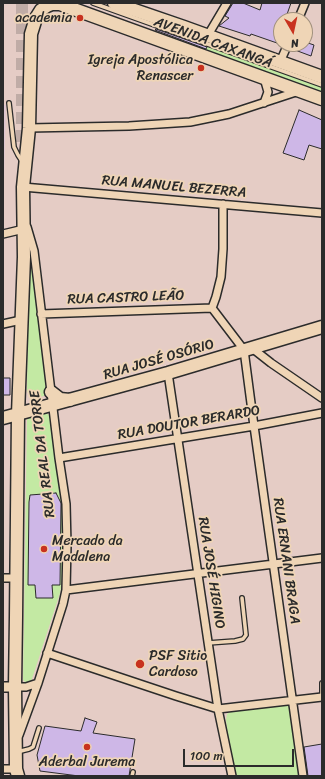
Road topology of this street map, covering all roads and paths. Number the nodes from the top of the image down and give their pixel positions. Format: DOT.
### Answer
graph roads {
  1 [pos="114,3"];
  2 [pos="227,3"];
  3 [pos="94,7"];
  4 [pos="117,19"];
  5 [pos="123,22"];
  6 [pos="208,35"];
  7 [pos="284,52"];
  8 [pos="280,62"];
  9 [pos="249,67"];
  10 [pos="322,77"];
  11 [pos="264,78"];
  12 [pos="322,85"];
  13 [pos="299,91"];
  14 [pos="322,94"];
  15 [pos="322,99"];
  16 [pos="9,103"];
  17 [pos="264,103"];
  18 [pos="29,128"];
  19 [pos="22,142"];
  20 [pos="22,161"];
  21 [pos="23,186"];
  22 [pos="223,204"];
  23 [pos="322,213"];
  24 [pos="24,224"];
  25 [pos="3,234"];
  26 [pos="212,308"];
  27 [pos="41,314"];
  28 [pos="20,320"];
  29 [pos="3,324"];
  30 [pos="322,327"];
  31 [pos="248,349"];
  32 [pos="168,373"];
  33 [pos="51,392"];
  34 [pos="322,398"];
  35 [pos="70,400"];
  36 [pos="52,405"];
  37 [pos="322,413"];
  38 [pos="18,414"];
  39 [pos="3,418"];
  40 [pos="254,426"];
  41 [pos="177,439"];
  42 [pos="59,458"];
  43 [pos="322,558"];
  44 [pos="274,564"];
  45 [pos="198,574"];
  46 [pos="3,578"];
  47 [pos="16,578"];
  48 [pos="66,590"];
  49 [pos="242,598"];
  50 [pos="208,643"];
  51 [pos="48,653"];
  52 [pos="38,683"];
  53 [pos="322,683"];
  54 [pos="9,687"];
  55 [pos="322,697"];
  56 [pos="291,701"];
  57 [pos="218,709"];
  58 [pos="39,728"];
  59 [pos="16,747"];
  60 [pos="3,769"];
  61 [pos="17,773"];
  62 [pos="232,776"];
  63 [pos="302,776"];
  1 -- 6 [label="main road, AVENIDA CAXANGÁ"];
  2 -- 6 [label="street"];
  3 -- 4 [label="lane"];
  3 -- 5 [label="lane"];
  3 -- 11 [label="main road, AVENIDA CAXANGÁ"];
  3 -- 12 [label="lane"];
  3 -- 18 [label="main road, RUA REAL DA TORRE"];
  6 -- 8 [label="main road, AVENIDA CAXANGÁ"];
  7 -- 8 [label="street"];
  8 -- 10 [label="main road, AVENIDA CAXANGÁ"];
  9 -- 14 [label="lane"];
  11 -- 13 [label="main road, AVENIDA CAXANGÁ"];
  11 -- 17 [label="street"];
  13 -- 15 [label="main road, AVENIDA CAXANGÁ"];
  13 -- 17 [label="street"];
  16 -- 20 [label="lane"];
  17 -- 18 [label="street"];
  18 -- 21 [label="main road, RUA REAL DA TORRE"];
  19 -- 20 [label="main road"];
  20 -- 21 [label="main road"];
  21 -- 22 [label="street, RUA MANUEL BEZERRA"];
  21 -- 24 [label="main road, RUA REAL DA TORRE"];
  22 -- 23 [label="street, RUA MANUEL BEZERRA"];
  22 -- 26 [label="street"];
  24 -- 25 [label="street"];
  24 -- 27 [label="street, RUA REAL DA TORRE"];
  24 -- 28 [label="main road, RUA REAL DA TORRE"];
  26 -- 27 [label="street, RUA CASTRO LEÃO"];
  26 -- 31 [label="street"];
  27 -- 33 [label="street, RUA REAL DA TORRE"];
  28 -- 29 [label="street"];
  28 -- 38 [label="main road, RUA REAL DA TORRE"];
  30 -- 31 [label="main road, RUA JOSÉ OSÓRIO"];
  31 -- 32 [label="main road, RUA JOSÉ OSÓRIO"];
  31 -- 34 [label="street"];
  31 -- 40 [label="street, RUA ERNANI BRAGA"];
  32 -- 35 [label="main road, RUA JOSÉ OSÓRIO"];
  32 -- 41 [label="street, RUA JOSÉ HIGINO"];
  33 -- 35 [label="main road"];
  33 -- 36 [label="street, RUA REAL DA TORRE"];
  35 -- 36 [label="main road, RUA JOSÉ OSÓRIO"];
  36 -- 38 [label="main road, RUA JOSÉ OSÓRIO"];
  36 -- 42 [label="street, RUA REAL DA TORRE"];
  37 -- 40 [label="street, RUA DOUTOR BERARDO"];
  38 -- 39 [label="main road, RUA JOSÉ OSÓRIO"];
  38 -- 47 [label="main road, RUA REAL DA TORRE"];
  40 -- 41 [label="street, RUA DOUTOR BERARDO"];
  40 -- 44 [label="street, RUA ERNANI BRAGA"];
  41 -- 42 [label="street, RUA DOUTOR BERARDO"];
  41 -- 45 [label="street, RUA JOSÉ HIGINO"];
  42 -- 48 [label="street, RUA REAL DA TORRE"];
  43 -- 44 [label="street"];
  44 -- 45 [label="street"];
  44 -- 56 [label="street, RUA ERNANI BRAGA"];
  45 -- 48 [label="street"];
  45 -- 50 [label="street, RUA JOSÉ HIGINO"];
  46 -- 47 [label="street"];
  47 -- 54 [label="main road, RUA REAL DA TORRE"];
  48 -- 51 [label="street, RUA REAL DA TORRE"];
  49 -- 50 [label="lane"];
  50 -- 57 [label="street, RUA JOSÉ HIGINO"];
  51 -- 52 [label="street, RUA REAL DA TORRE"];
  51 -- 57 [label="street"];
  52 -- 54 [label="street"];
  52 -- 59 [label="street, RUA REAL DA TORRE"];
  53 -- 55 [label="lane"];
  54 -- 59 [label="main road, RUA REAL DA TORRE"];
  55 -- 56 [label="street"];
  56 -- 57 [label="street"];
  56 -- 63 [label="street, RUA ERNANI BRAGA"];
  57 -- 62 [label="street, RUA JOSÉ HIGINO"];
  58 -- 59 [label="lane"];
  59 -- 61 [label="main road, RUA REAL DA TORRE"];
  60 -- 61 [label="street"];
}
